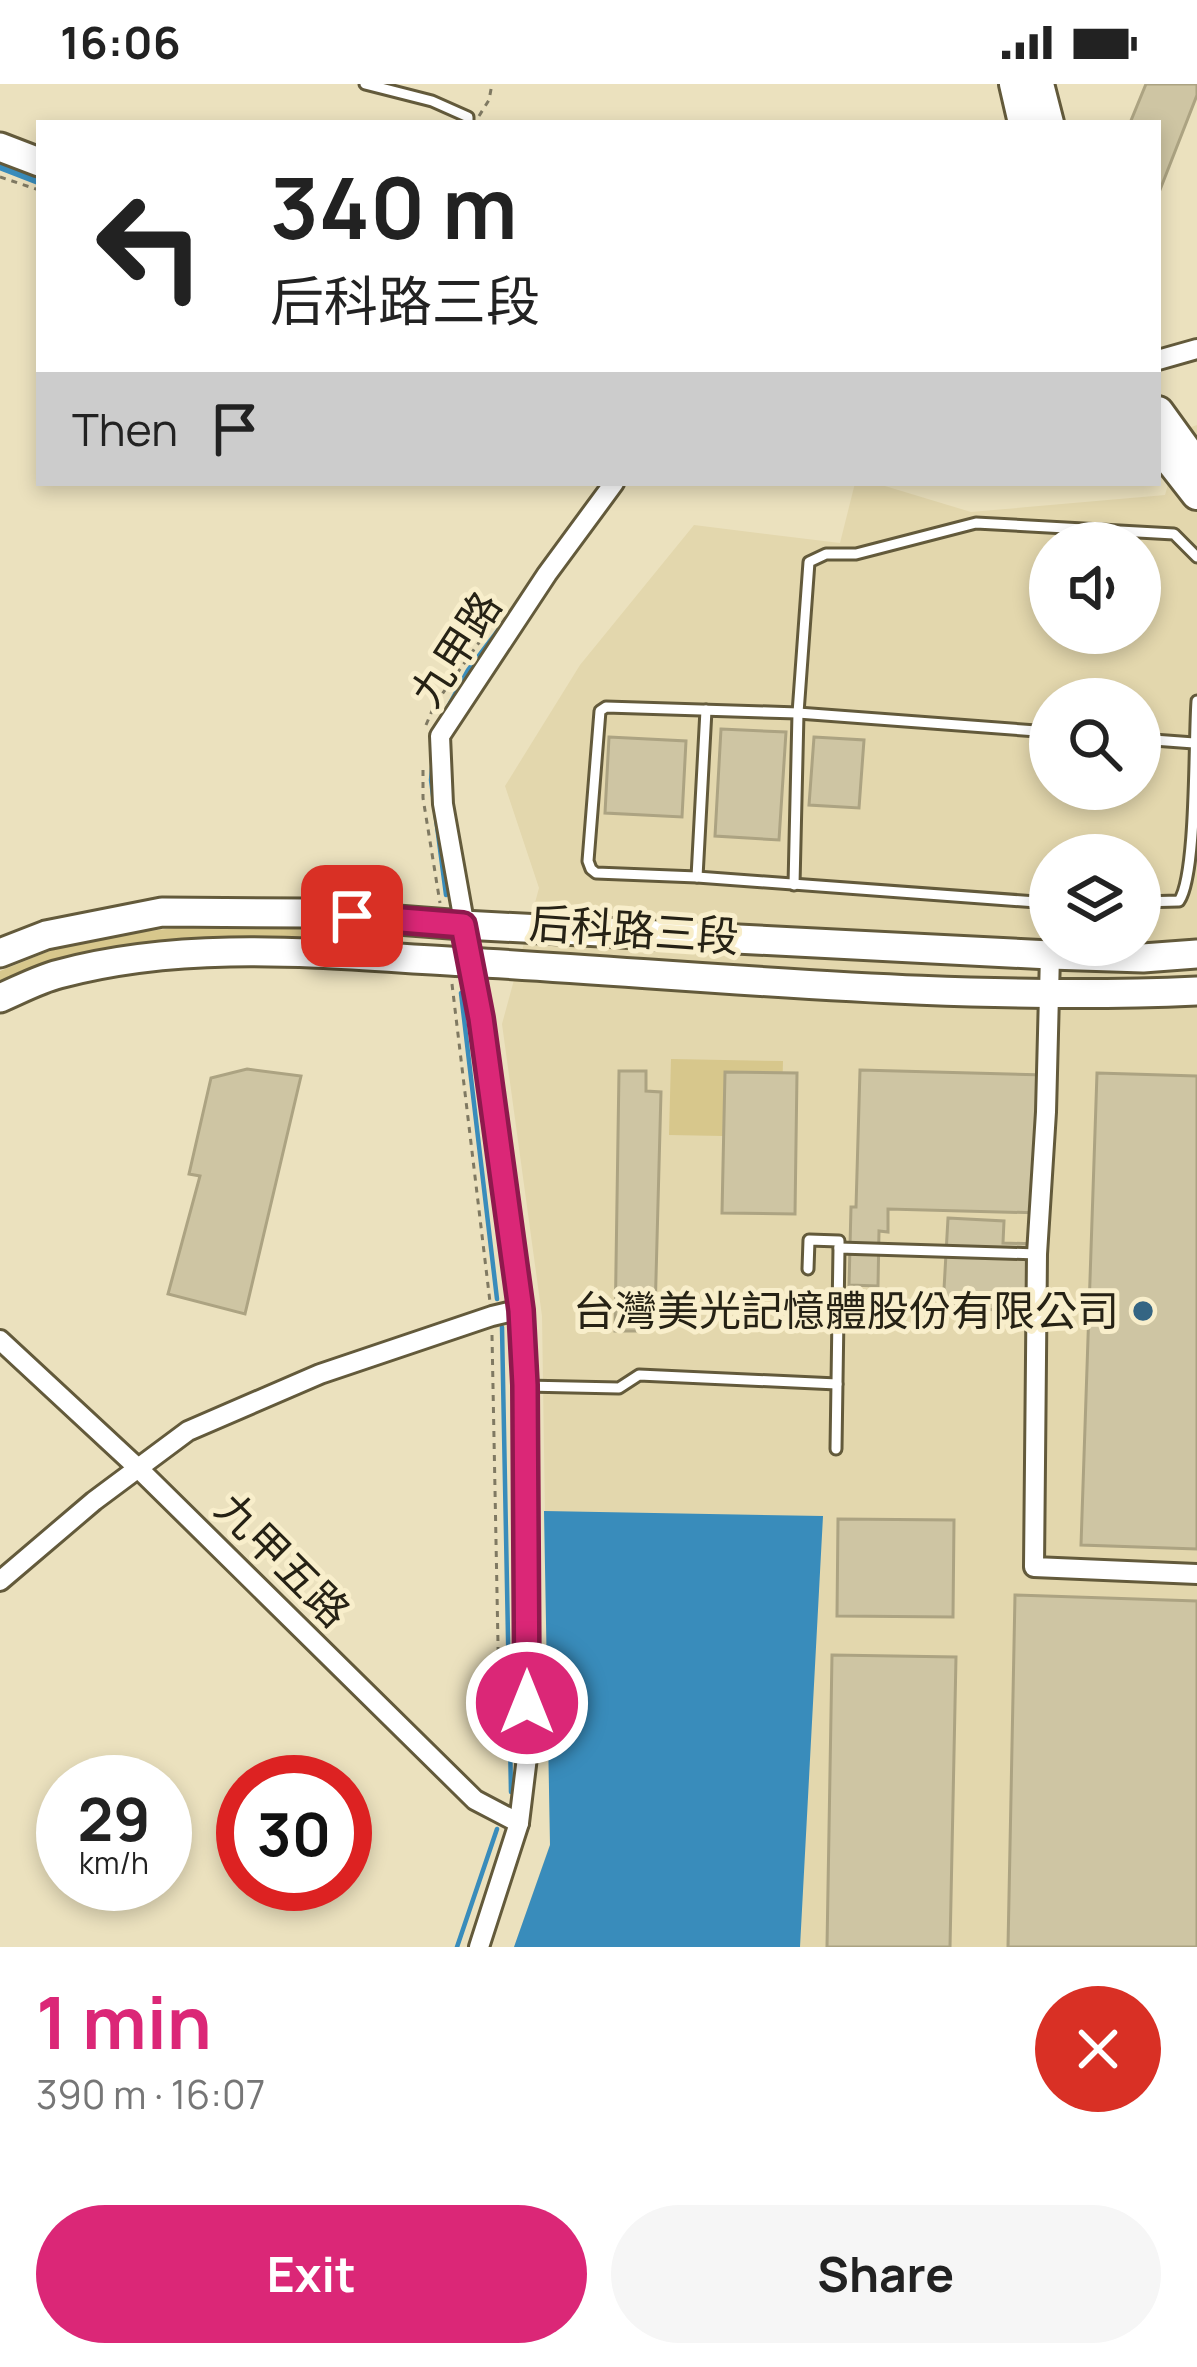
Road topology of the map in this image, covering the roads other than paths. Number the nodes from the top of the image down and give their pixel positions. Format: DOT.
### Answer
graph roads {
  1 [pos="365,84"];
  2 [pos="1015,84"];
  3 [pos="1038,84"];
  4 [pos="469,120"];
  5 [pos="1023,120"];
  6 [pos="1047,120"];
  7 [pos="0,147"];
  8 [pos="36,162"];
  9 [pos="1197,350"];
  10 [pos="1161,360"];
  11 [pos="1161,416"];
  12 [pos="1161,447"];
  13 [pos="1197,466"];
  14 [pos="612,486"];
  15 [pos="1197,494"];
  16 [pos="1197,557"];
  17 [pos="1197,701"];
  18 [pos="706,710"];
  19 [pos="798,713"];
  20 [pos="1029,730"];
  21 [pos="1161,741"];
  22 [pos="1194,743"];
  23 [pos="1195,795"];
  24 [pos="1194,862"];
  25 [pos="697,877"];
  26 [pos="794,885"];
  27 [pos="1161,901"];
  28 [pos="1029,902"];
  29 [pos="463,925"];
  30 [pos="0,953"];
  31 [pos="1029,954"];
  32 [pos="1197,954"];
  33 [pos="1161,957"];
  34 [pos="471,963"];
  35 [pos="1050,966"];
  36 [pos="1197,991"];
  37 [pos="1049,995"];
  38 [pos="0,998"];
  39 [pos="839,1248"];
  40 [pos="1037,1254"];
  41 [pos="808,1269"];
  42 [pos="521,1310"];
  43 [pos="0,1340"];
  44 [pos="837,1384"];
  45 [pos="525,1385"];
  46 [pos="836,1449"];
  47 [pos="139,1468"];
  48 [pos="1197,1574"];
  49 [pos="0,1580"];
  50 [pos="519,1823"];
  51 [pos="479,1947"];
  1 -- 4 [label="lane"];
  2 -- 5 [label="main road"];
  3 -- 6 [label="main road"];
  7 -- 8 [label="street"];
  9 -- 10 [label="street"];
  11 -- 13 [label="main road"];
  12 -- 15 [label="main road"];
  14 -- 29 [label="street, 九甲路"];
  16 -- 19 [label="lane"];
  17 -- 22 [label="lane"];
  18 -- 19 [label="lane"];
  18 -- 25 [label="lane"];
  18 -- 25 [label="lane"];
  19 -- 20 [label="lane"];
  19 -- 26 [label="lane"];
  21 -- 22 [label="lane"];
  22 -- 23 [label="lane"];
  23 -- 24 [label="lane"];
  24 -- 27 [label="lane"];
  25 -- 26 [label="lane"];
  26 -- 28 [label="lane"];
  29 -- 30 [label="street, 后科路三段"];
  29 -- 31 [label="street, 后科路三段"];
  29 -- 34 [label="street, 九甲路"];
  32 -- 33 [label="street, 后科路三段"];
  34 -- 37 [label="street, 后科路三段"];
  34 -- 38 [label="street, 后科路三段"];
  34 -- 42 [label="street, 九甲路"];
  35 -- 37 [label="street"];
  36 -- 37 [label="street, 后科路三段"];
  37 -- 40 [label="street"];
  39 -- 40 [label="lane"];
  39 -- 41 [label="lane"];
  39 -- 44 [label="lane"];
  40 -- 48 [label="street"];
  42 -- 45 [label="street, 九甲路"];
  42 -- 47 [label="street"];
  43 -- 47 [label="street, 九甲五路"];
  44 -- 45 [label="lane"];
  44 -- 46 [label="lane"];
  45 -- 50 [label="street, 九甲路"];
  47 -- 49 [label="street"];
  47 -- 50 [label="street, 九甲五路"];
  50 -- 51 [label="street, 九甲路"];
}
